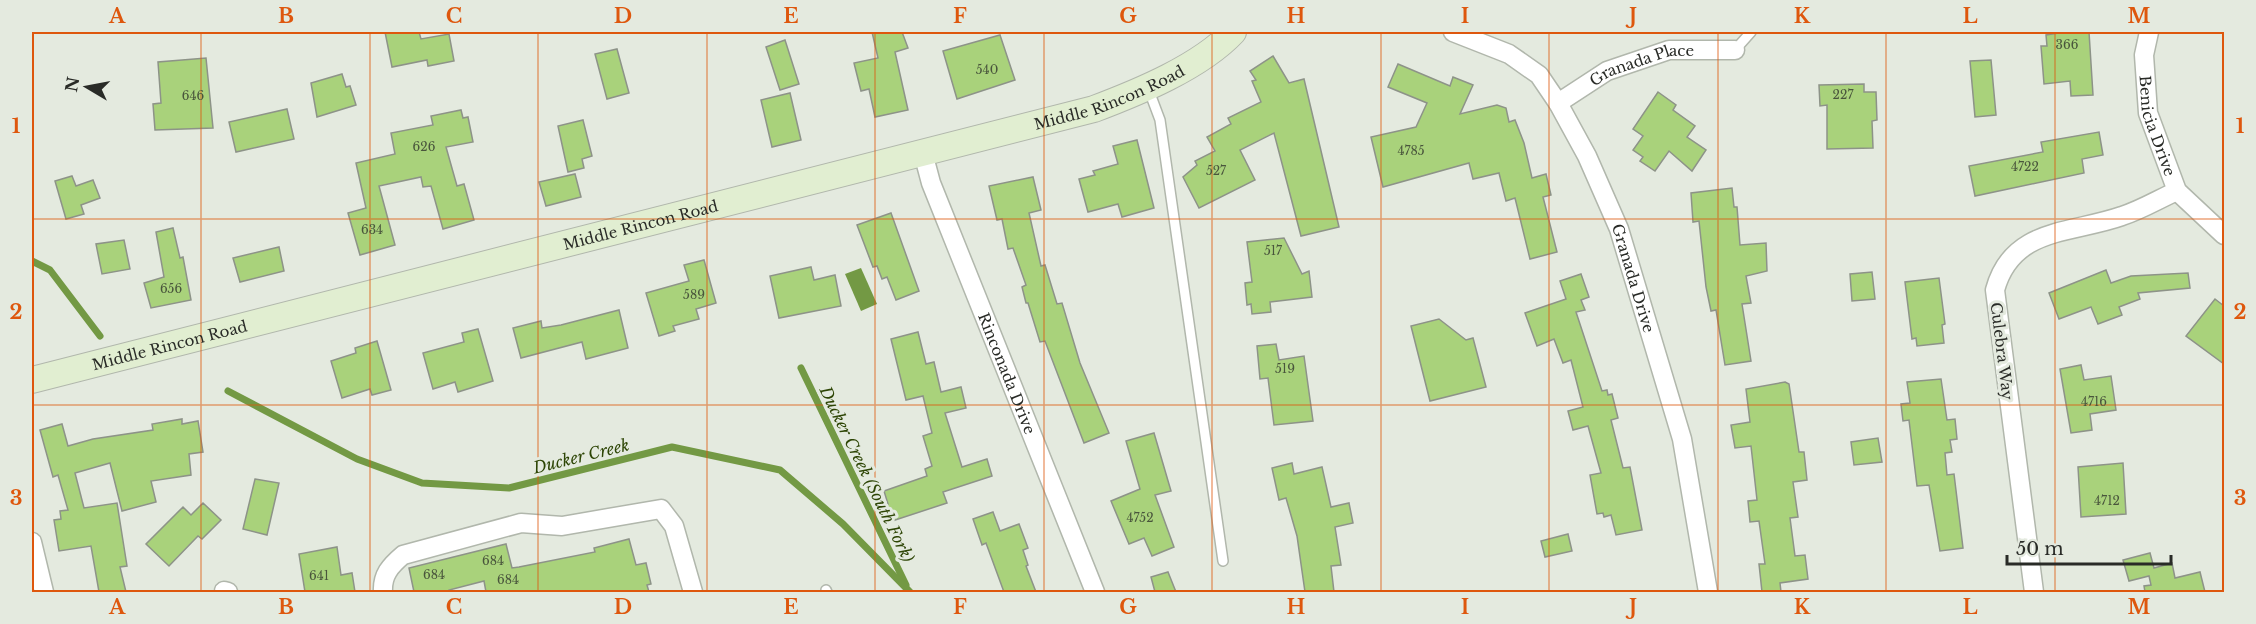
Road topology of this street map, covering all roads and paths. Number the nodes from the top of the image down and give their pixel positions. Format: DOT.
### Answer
graph roads {
  1 [pos="1233,32"];
  2 [pos="1453,32"];
  3 [pos="1751,32"];
  4 [pos="2149,32"];
  5 [pos="1735,51"];
  6 [pos="1148,88"];
  7 [pos="1558,104"];
  8 [pos="923,153"];
  9 [pos="2177,190"];
  10 [pos="2224,235"];
  11 [pos="32,380"];
  12 [pos="32,542"];
  13 [pos="1223,561"];
  14 [pos="44,592"];
  15 [pos="383,592"];
  16 [pos="693,592"];
  17 [pos="1095,592"];
  18 [pos="1708,592"];
  19 [pos="2034,592"];
  1 -- 6 [label="street, Middle Rincon Road"];
  2 -- 7 [label="street, Granada Drive"];
  3 -- 5 [label="lane"];
  4 -- 9 [label="street, Benicia Drive"];
  5 -- 7 [label="street, Granada Place"];
  6 -- 8 [label="street, Middle Rincon Road"];
  6 -- 13 [label="lane"];
  7 -- 18 [label="street, Granada Drive"];
  8 -- 11 [label="street, Middle Rincon Road"];
  8 -- 17 [label="street, Rinconada Drive"];
  9 -- 10 [label="street, Benicia Drive"];
  9 -- 19 [label="street, Culebra Way"];
  12 -- 14 [label="street"];
  15 -- 16 [label="street"];
}
